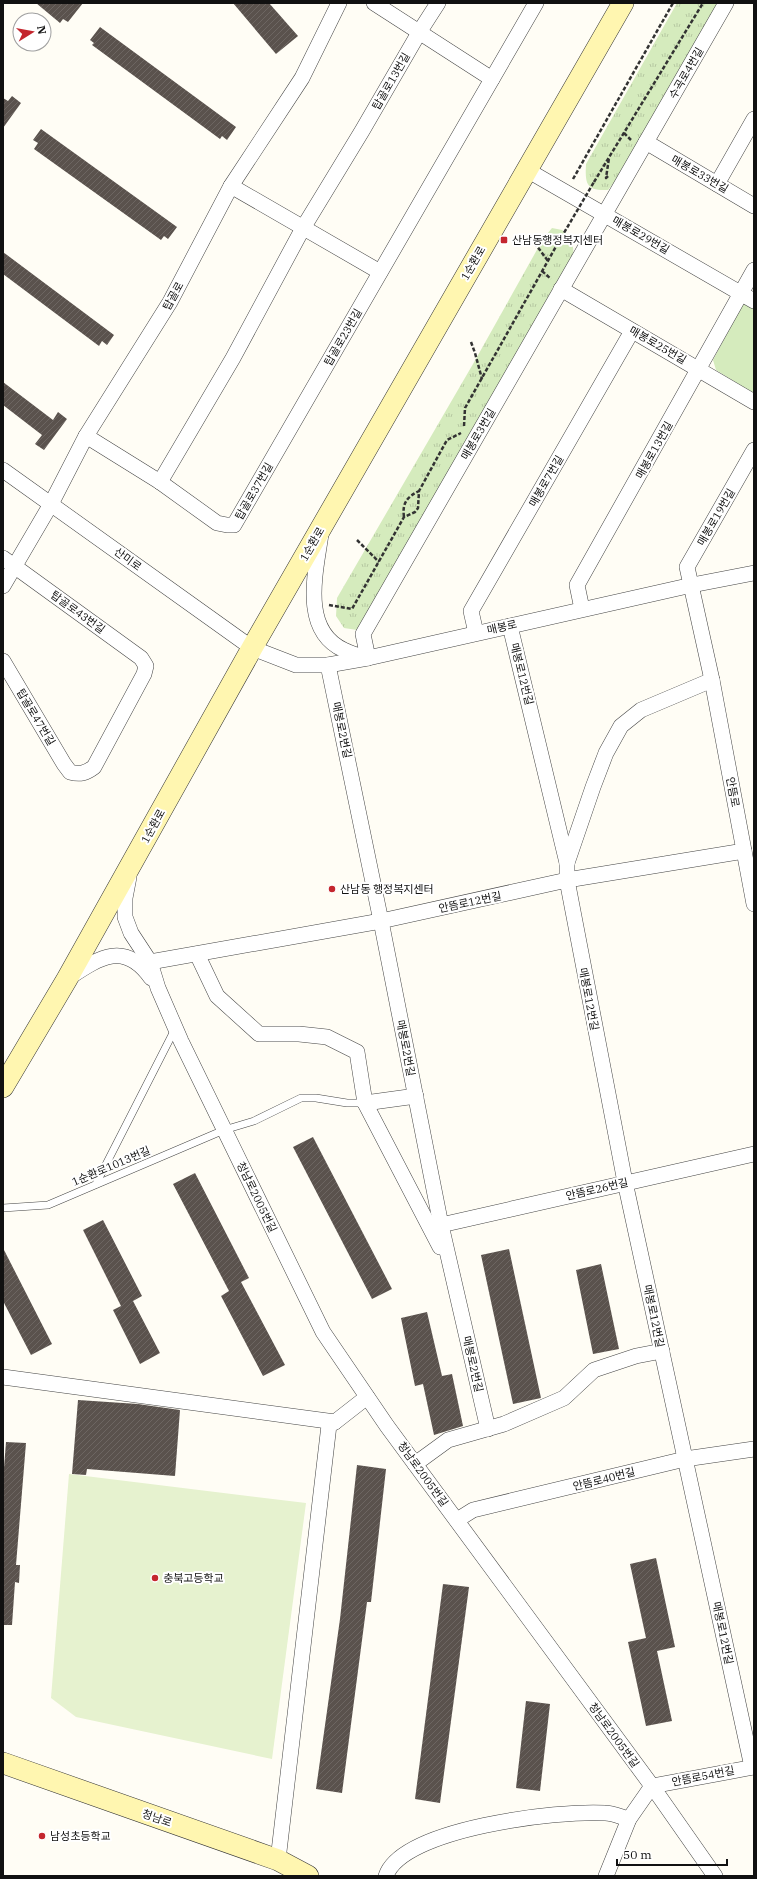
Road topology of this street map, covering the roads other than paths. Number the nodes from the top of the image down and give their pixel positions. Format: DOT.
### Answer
graph roads {
  1 [pos="339,3"];
  2 [pos="374,3"];
  3 [pos="438,3"];
  4 [pos="623,3"];
  5 [pos="726,3"];
  6 [pos="535,4"];
  7 [pos="420,31"];
  8 [pos="492,79"];
  9 [pos="754,119"];
  10 [pos="646,142"];
  11 [pos="527,170"];
  12 [pos="717,184"];
  13 [pos="231,186"];
  14 [pos="754,206"];
  15 [pos="604,214"];
  16 [pos="303,228"];
  17 [pos="754,270"];
  18 [pos="380,272"];
  19 [pos="561,289"];
  20 [pos="740,293"];
  21 [pos="754,301"];
  22 [pos="632,331"];
  23 [pos="699,369"];
  24 [pos="305,401"];
  25 [pos="754,402"];
  26 [pos="86,436"];
  27 [pos="754,450"];
  28 [pos="3,470"];
  29 [pos="160,482"];
  30 [pos="51,504"];
  31 [pos="322,527"];
  32 [pos="9,562"];
  33 [pos="754,573"];
  34 [pos="692,585"];
  35 [pos="3,586"];
  36 [pos="582,609"];
  37 [pos="510,626"];
  38 [pos="476,633"];
  39 [pos="252,648"];
  40 [pos="368,658"];
  41 [pos="3,661"];
  42 [pos="328,665"];
  43 [pos="712,680"];
  44 [pos="70,772"];
  45 [pos="744,852"];
  46 [pos="568,863"];
  47 [pos="131,866"];
  48 [pos="567,880"];
  49 [pos="754,904"];
  50 [pos="381,921"];
  51 [pos="196,954"];
  52 [pos="150,962"];
  53 [pos="67,979"];
  54 [pos="158,988"];
  55 [pos="178,1035"];
  56 [pos="3,1086"];
  57 [pos="416,1096"];
  58 [pos="365,1102"];
  59 [pos="224,1130"];
  60 [pos="754,1154"];
  61 [pos="624,1182"];
  62 [pos="96,1184"];
  63 [pos="3,1208"];
  64 [pos="441,1224"];
  65 [pos="450,1265"];
  66 [pos="662,1351"];
  67 [pos="3,1376"];
  68 [pos="367,1397"];
  69 [pos="335,1422"];
  70 [pos="488,1429"];
  71 [pos="754,1449"];
  72 [pos="685,1459"];
  73 [pos="415,1464"];
  74 [pos="457,1520"];
  75 [pos="3,1763"];
  76 [pos="753,1767"];
  77 [pos="652,1786"];
  78 [pos="629,1819"];
  79 [pos="278,1860"];
  80 [pos="308,1876"];
  81 [pos="386,1876"];
  82 [pos="606,1876"];
  83 [pos="715,1876"];
  1 -- 13 [label="street, 탑골로"];
  2 -- 7 [label="street"];
  3 -- 7 [label="street, 탑골로13번길"];
  4 -- 11 [label="main road, 1순환로"];
  5 -- 10 [label="street, 수곡로4번길"];
  6 -- 8 [label="street"];
  7 -- 8 [label="street"];
  7 -- 16 [label="street, 탑골로13번길"];
  8 -- 18 [label="street, 탑골로23번길"];
  9 -- 12 [label="street"];
  10 -- 12 [label="street, 매봉로33번길"];
  10 -- 15 [label="street, 수곡로4번길"];
  11 -- 15 [label="street, 매봉로29번길"];
  11 -- 31 [label="main road, 1순환로"];
  12 -- 14 [label="street, 매봉로33번길"];
  13 -- 16 [label="street"];
  13 -- 26 [label="street, 탑골로"];
  15 -- 19 [label="street, 매봉로3번길"];
  15 -- 20 [label="street, 매봉로29번길"];
  16 -- 18 [label="street"];
  16 -- 29 [label="street"];
  17 -- 20 [label="street, 매봉로13번길"];
  18 -- 24 [label="street, 탑골로23번길"];
  19 -- 22 [label="street, 매봉로25번길"];
  19 -- 40 [label="street, 매봉로3번길"];
  20 -- 21 [label="street, 매봉로29번길"];
  20 -- 23 [label="street, 매봉로13번길"];
  22 -- 23 [label="street, 매봉로25번길"];
  22 -- 38 [label="street, 매봉로7번길"];
  23 -- 25 [label="street, 매봉로25번길"];
  23 -- 36 [label="street, 매봉로13번길"];
  24 -- 29 [label="street, 탑골로37번길"];
  26 -- 29 [label="street, 탑골로37번길"];
  26 -- 30 [label="street, 탑골로"];
  27 -- 34 [label="street, 매봉로19번길"];
  28 -- 30 [label="street, 산미로"];
  30 -- 32 [label="street, 탑골로"];
  30 -- 39 [label="street, 산미로"];
  31 -- 39 [label="main road, 1순환로"];
  31 -- 40 [label="street"];
  32 -- 35 [label="street, 탑골로"];
  32 -- 44 [label="street, 탑골로43번길"];
  33 -- 34 [label="street, 매봉로"];
  34 -- 36 [label="street, 매봉로"];
  34 -- 43 [label="street, 안뜸로"];
  36 -- 37 [label="street, 매봉로"];
  37 -- 38 [label="street, 매봉로"];
  37 -- 46 [label="street, 매봉로12번길"];
  38 -- 40 [label="street, 매봉로"];
  39 -- 42 [label="street, 매봉로"];
  39 -- 47 [label="main road, 1순환로"];
  40 -- 42 [label="street, 매봉로"];
  41 -- 44 [label="street, 탑골로47번길"];
  42 -- 50 [label="street, 매봉로2번길"];
  43 -- 45 [label="street, 안뜸로"];
  43 -- 46 [label="street, 매봉로12번길"];
  45 -- 48 [label="street, 안뜸로12번길"];
  45 -- 49 [label="street, 안뜸로"];
  46 -- 48 [label="street, 매봉로12번길"];
  47 -- 52 [label="street"];
  47 -- 53 [label="main road, 1순환로"];
  48 -- 50 [label="street, 안뜸로12번길"];
  48 -- 61 [label="street, 매봉로12번길"];
  50 -- 51 [label="street, 안뜸로12번길"];
  50 -- 57 [label="street, 매봉로2번길"];
  51 -- 52 [label="street, 안뜸로12번길"];
  51 -- 58 [label="street"];
  52 -- 54 [label="street"];
  53 -- 54 [label="street"];
  53 -- 56 [label="main road, 1순환로"];
  54 -- 55 [label="street, 청남로2005번길"];
  55 -- 59 [label="street, 청남로2005번길"];
  55 -- 62 [label="lane"];
  57 -- 58 [label="street"];
  57 -- 64 [label="street, 매봉로2번길"];
  58 -- 59 [label="lane, 1순환로1013번길"];
  58 -- 65 [label="street"];
  59 -- 62 [label="lane, 1순환로1013번길"];
  59 -- 68 [label="street, 청남로2005번길"];
  60 -- 61 [label="street, 안뜸로26번길"];
  61 -- 64 [label="street, 안뜸로26번길"];
  61 -- 66 [label="street, 매봉로12번길"];
  62 -- 63 [label="lane, 1순환로1013번길"];
  64 -- 65 [label="street, 매봉로2번길"];
  65 -- 70 [label="street, 매봉로2번길"];
  66 -- 70 [label="street"];
  66 -- 72 [label="street, 매봉로12번길"];
  67 -- 69 [label="street"];
  68 -- 69 [label="street"];
  68 -- 73 [label="street, 청남로2005번길"];
  69 -- 79 [label="street"];
  70 -- 73 [label="street"];
  71 -- 72 [label="street, 안뜸로40번길"];
  72 -- 74 [label="street, 안뜸로40번길"];
  72 -- 76 [label="street, 매봉로12번길"];
  73 -- 74 [label="street, 청남로2005번길"];
  74 -- 77 [label="street, 청남로2005번길"];
  75 -- 79 [label="main road, 청남로"];
  76 -- 77 [label="street, 안뜸로54번길"];
  77 -- 78 [label="street"];
  77 -- 83 [label="street, 청남로2005번길"];
  78 -- 81 [label="street"];
  78 -- 82 [label="street"];
  79 -- 80 [label="main road, 청남로"];
}
